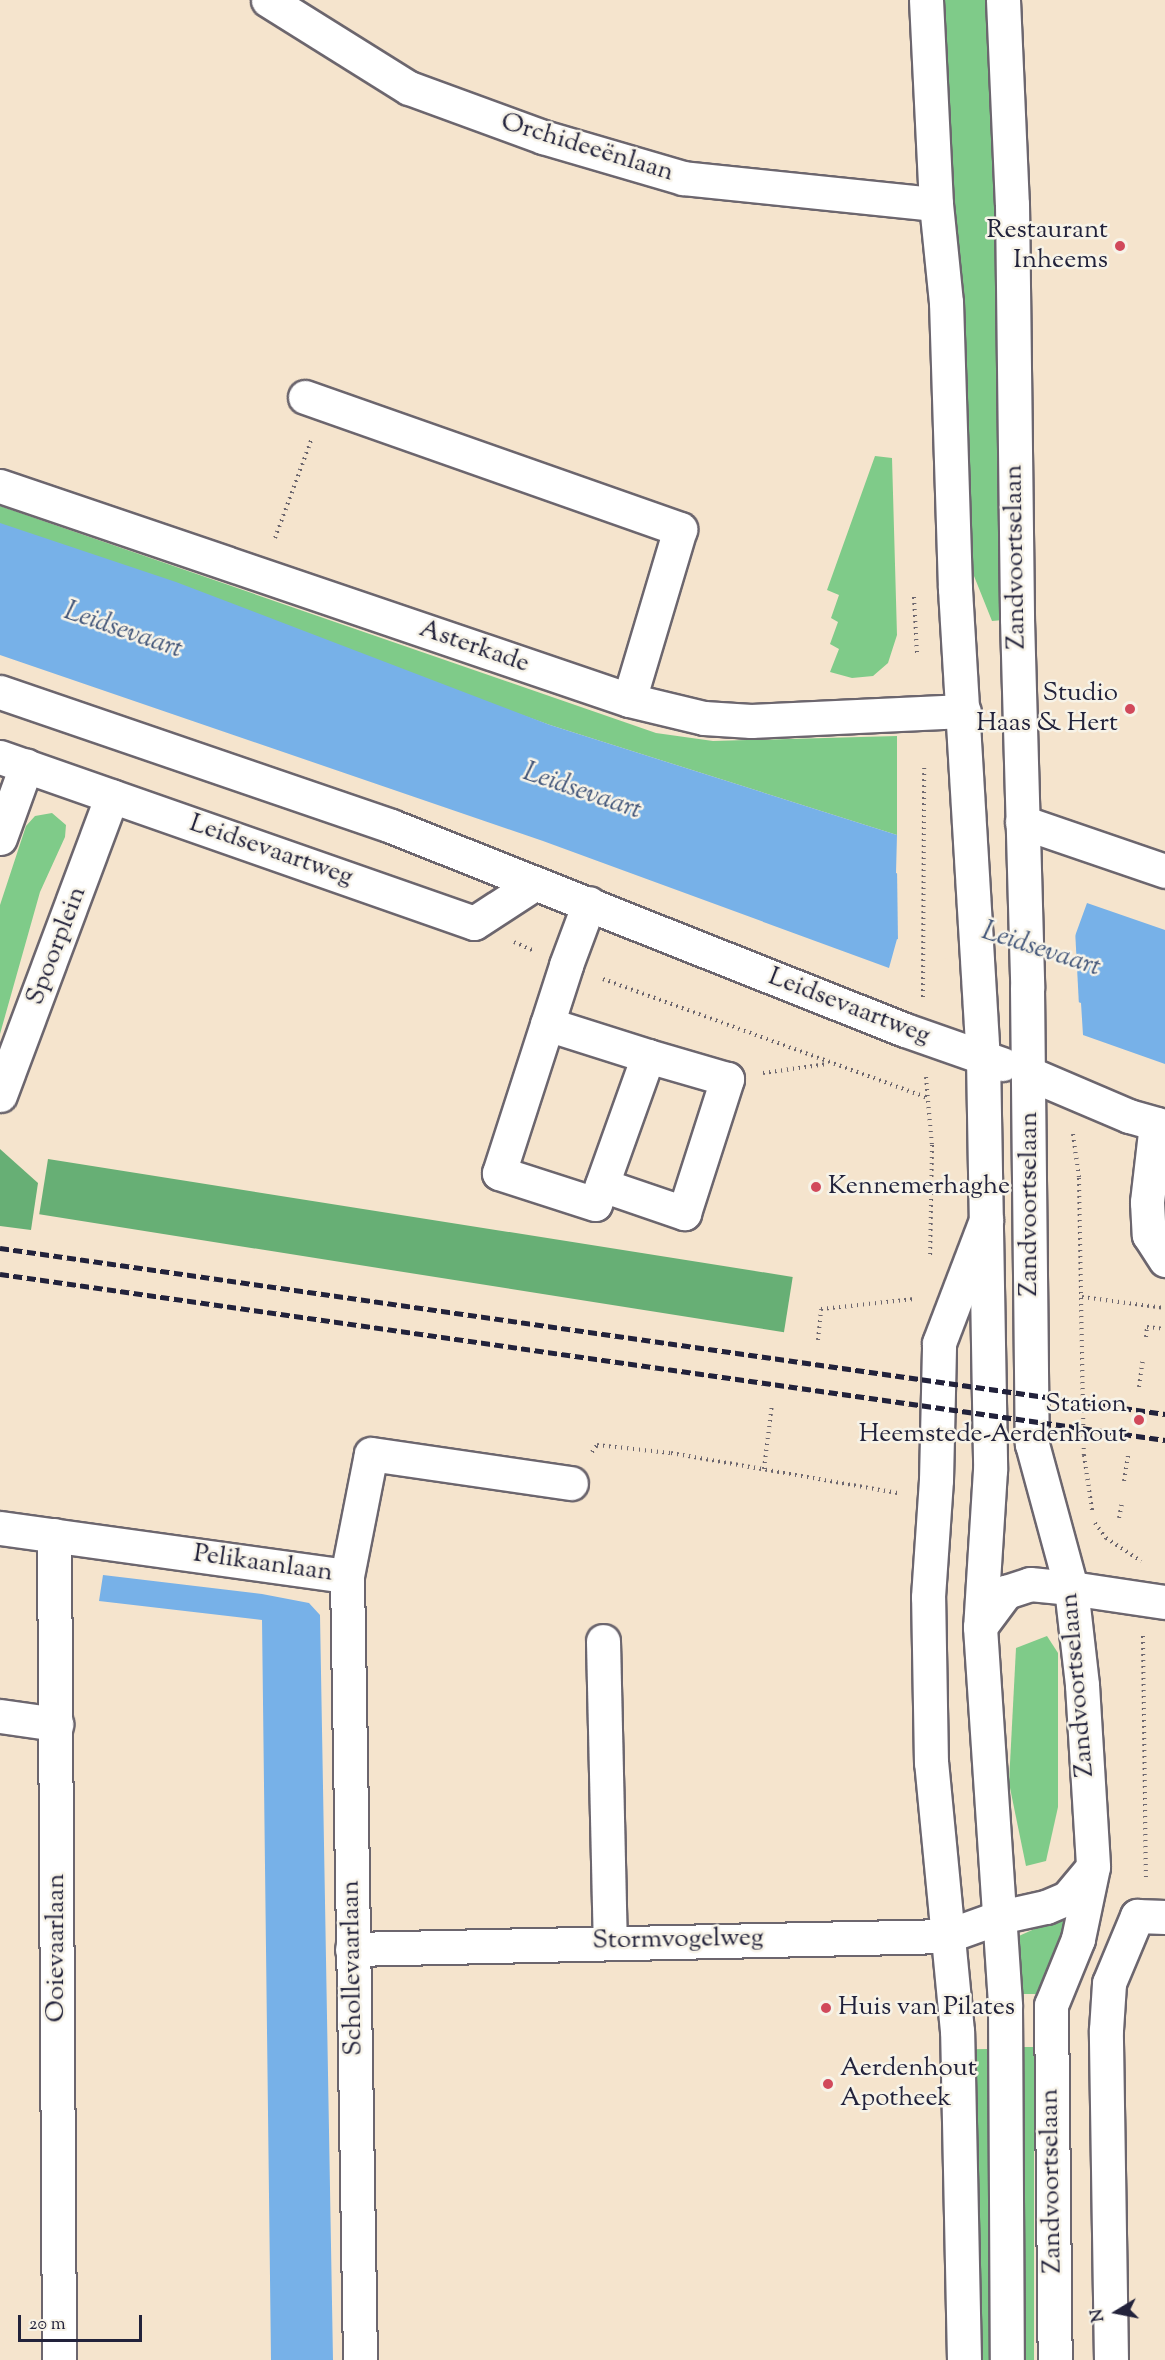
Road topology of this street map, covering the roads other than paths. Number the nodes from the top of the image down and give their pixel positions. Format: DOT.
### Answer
graph roads {
  1 [pos="268,0"];
  2 [pos="926,0"];
  3 [pos="1003,0"];
  4 [pos="936,204"];
  5 [pos="315,400"];
  6 [pos="0,486"];
  7 [pos="0,692"];
  8 [pos="629,700"];
  9 [pos="964,711"];
  10 [pos="13,761"];
  11 [pos="112,796"];
  12 [pos="1022,822"];
  13 [pos="0,838"];
  14 [pos="1165,871"];
  15 [pos="534,884"];
  16 [pos="589,903"];
  17 [pos="547,1024"];
  18 [pos="648,1056"];
  19 [pos="983,1057"];
  20 [pos="1028,1073"];
  21 [pos="0,1095"];
  22 [pos="1161,1125"];
  23 [pos="602,1185"];
  24 [pos="986,1220"];
  25 [pos="1165,1260"];
  26 [pos="571,1483"];
  27 [pos="0,1528"];
  28 [pos="54,1535"];
  29 [pos="347,1576"];
  30 [pos="1071,1588"];
  31 [pos="1155,1601"];
  32 [pos="980,1627"];
  33 [pos="603,1641"];
  34 [pos="0,1716"];
  35 [pos="56,1724"];
  36 [pos="1093,1867"];
  37 [pos="1151,1916"];
  38 [pos="1000,1917"];
  39 [pos="947,1936"];
  40 [pos="610,1941"];
  41 [pos="352,1948"];
  42 [pos="59,2360"];
  43 [pos="360,2360"];
  44 [pos="964,2360"];
  45 [pos="1007,2360"];
  46 [pos="1055,2360"];
  47 [pos="1111,2360"];
  1 -- 4 [label="street, Orchideeënlaan"];
  2 -- 4 [label="street, Zandvoortselaan"];
  3 -- 12 [label="street, Zandvoortselaan"];
  4 -- 9 [label="street, Zandvoortselaan"];
  5 -- 8 [label="street"];
  6 -- 8 [label="street, Asterkade"];
  7 -- 15 [label="street, Leidsevaartweg"];
  8 -- 9 [label="street, Asterkade"];
  9 -- 19 [label="street, Zandvoortselaan"];
  10 -- 11 [label="street, Leidsevaartweg"];
  10 -- 13 [label="street"];
  11 -- 15 [label="street, Leidsevaartweg"];
  11 -- 21 [label="street, Spoorplein"];
  12 -- 14 [label="street"];
  12 -- 20 [label="street, Zandvoortselaan"];
  15 -- 16 [label="street, Leidsevaartweg"];
  16 -- 17 [label="street"];
  16 -- 19 [label="street, Leidsevaartweg"];
  17 -- 18 [label="street"];
  17 -- 23 [label="street"];
  18 -- 23 [label="street"];
  18 -- 23 [label="street"];
  19 -- 20 [label="street, Leidsevaartweg"];
  19 -- 24 [label="street, Zandvoortselaan"];
  20 -- 22 [label="street, Leidsevaartweg"];
  20 -- 30 [label="street, Zandvoortselaan"];
  22 -- 25 [label="street"];
  24 -- 32 [label="street, Zandvoortselaan"];
  24 -- 39 [label="street, Zandvoortselaan"];
  26 -- 29 [label="street, Pelikaanlaan"];
  27 -- 28 [label="street, Pelikaanlaan"];
  28 -- 29 [label="street, Pelikaanlaan"];
  28 -- 35 [label="street, Ooievaarlaan"];
  29 -- 41 [label="street, Schollevaarlaan"];
  30 -- 31 [label="street"];
  30 -- 32 [label="street"];
  30 -- 36 [label="street, Zandvoortselaan"];
  32 -- 38 [label="street, Zandvoortselaan"];
  33 -- 40 [label="street"];
  34 -- 35 [label="street"];
  35 -- 42 [label="street, Ooievaarlaan"];
  36 -- 38 [label="street, Stormvogelweg"];
  36 -- 46 [label="street, Zandvoortselaan"];
  37 -- 47 [label="street"];
  38 -- 39 [label="street, Stormvogelweg"];
  38 -- 45 [label="street, Zandvoortselaan"];
  39 -- 40 [label="street, Stormvogelweg"];
  39 -- 44 [label="street, Zandvoortselaan"];
  40 -- 41 [label="street, Stormvogelweg"];
  41 -- 43 [label="street, Schollevaarlaan"];
}
